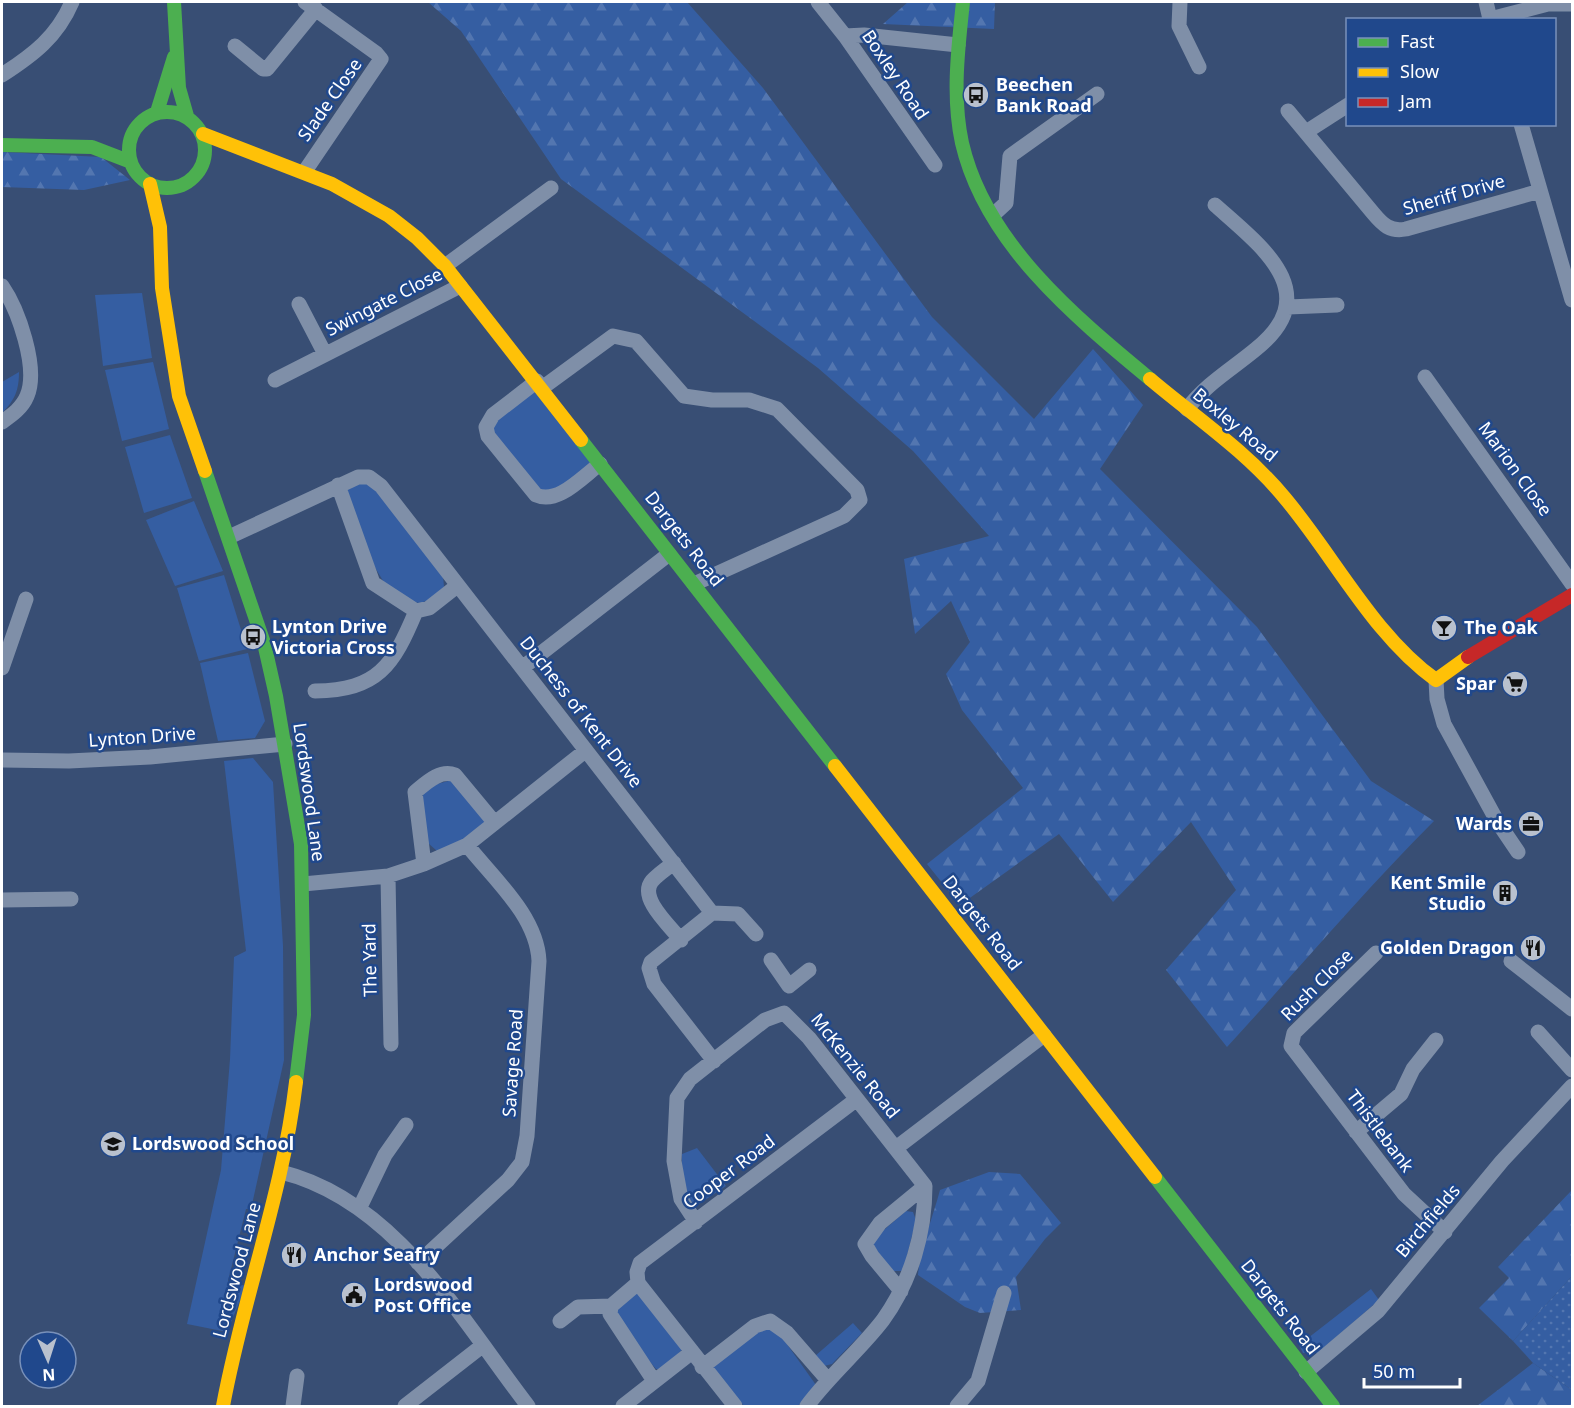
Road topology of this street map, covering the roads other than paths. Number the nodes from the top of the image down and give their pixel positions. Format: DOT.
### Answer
graph roads {
  1 [pos="72,2"];
  2 [pos="174,2"];
  3 [pos="818,2"];
  4 [pos="963,2"];
  5 [pos="1180,2"];
  6 [pos="1486,2"];
  7 [pos="1572,4"];
  8 [pos="311,5"];
  9 [pos="1490,18"];
  10 [pos="1498,18"];
  11 [pos="845,36"];
  12 [pos="235,45"];
  13 [pos="958,45"];
  14 [pos="176,54"];
  15 [pos="1199,67"];
  16 [pos="2,75"];
  17 [pos="1097,94"];
  18 [pos="1346,106"];
  19 [pos="1288,111"];
  20 [pos="157,112"];
  21 [pos="187,116"];
  22 [pos="1522,126"];
  23 [pos="1306,132"];
  24 [pos="132,133"];
  25 [pos="203,134"];
  26 [pos="2,144"];
  27 [pos="92,147"];
  28 [pos="250,153"];
  29 [pos="131,162"];
  30 [pos="935,165"];
  31 [pos="200,171"];
  32 [pos="305,171"];
  33 [pos="150,184"];
  34 [pos="183,185"];
  35 [pos="551,188"];
  36 [pos="1540,191"];
  37 [pos="1215,205"];
  38 [pos="993,215"];
  39 [pos="160,227"];
  40 [pos="445,266"];
  41 [pos="2,286"];
  42 [pos="460,286"];
  43 [pos="1572,300"];
  44 [pos="299,304"];
  45 [pos="1337,305"];
  46 [pos="1288,307"];
  47 [pos="325,354"];
  48 [pos="1425,377"];
  49 [pos="275,380"];
  50 [pos="539,384"];
  51 [pos="1187,409"];
  52 [pos="2,422"];
  53 [pos="600,464"];
  54 [pos="338,485"];
  55 [pos="229,537"];
  56 [pos="669,554"];
  57 [pos="694,584"];
  58 [pos="1572,584"];
  59 [pos="458,586"];
  60 [pos="1572,595"];
  61 [pos="26,599"];
  62 [pos="416,611"];
  63 [pos="2,668"];
  64 [pos="522,668"];
  65 [pos="1436,680"];
  66 [pos="315,691"];
  67 [pos="285,744"];
  68 [pos="585,752"];
  69 [pos="2,760"];
  70 [pos="494,822"];
  71 [pos="467,845"];
  72 [pos="1518,852"];
  73 [pos="674,862"];
  74 [pos="424,864"];
  75 [pos="388,876"];
  76 [pos="303,884"];
  77 [pos="71,899"];
  78 [pos="2,900"];
  79 [pos="712,913"];
  80 [pos="756,934"];
  81 [pos="681,940"];
  82 [pos="1376,953"];
  83 [pos="771,960"];
  84 [pos="1511,961"];
  85 [pos="809,970"];
  86 [pos="789,986"];
  87 [pos="1572,1009"];
  88 [pos="784,1013"];
  89 [pos="1538,1032"];
  90 [pos="1044,1035"];
  91 [pos="1436,1040"];
  92 [pos="391,1044"];
  93 [pos="1291,1046"];
  94 [pos="714,1061"];
  95 [pos="1572,1070"];
  96 [pos="1572,1086"];
  97 [pos="857,1099"];
  98 [pos="406,1125"];
  99 [pos="1356,1132"];
  100 [pos="896,1148"];
  101 [pos="281,1172"];
  102 [pos="925,1186"];
  103 [pos="360,1207"];
  104 [pos="696,1222"];
  105 [pos="1445,1232"];
  106 [pos="418,1263"];
  107 [pos="638,1283"];
  108 [pos="901,1291"];
  109 [pos="1004,1293"];
  110 [pos="611,1306"];
  111 [pos="560,1321"];
  112 [pos="482,1346"];
  113 [pos="692,1352"];
  114 [pos="702,1367"];
  115 [pos="1306,1372"];
  116 [pos="297,1376"];
  117 [pos="827,1379"];
  118 [pos="654,1381"];
  119 [pos="223,1407"];
  120 [pos="293,1407"];
  121 [pos="405,1407"];
  122 [pos="528,1407"];
  123 [pos="624,1407"];
  124 [pos="735,1407"];
  125 [pos="807,1407"];
  126 [pos="957,1407"];
  127 [pos="1333,1407"];
  1 -- 16 [label="street"];
  2 -- 14 [label="street"];
  3 -- 11 [label="street, Boxley Road"];
  4 -- 13 [label="street"];
  5 -- 15 [label="street"];
  6 -- 9 [label="street"];
  7 -- 10 [label="street"];
  8 -- 12 [label="street, Slade Close"];
  8 -- 32 [label="street, Slade Close"];
  11 -- 13 [label="street, Boxley Road"];
  11 -- 30 [label="street, Boxley Road"];
  13 -- 38 [label="street"];
  14 -- 20 [label="street"];
  14 -- 21 [label="street"];
  17 -- 38 [label="street"];
  18 -- 23 [label="street"];
  19 -- 23 [label="street, Sheriff Drive"];
  20 -- 21 [label="street"];
  20 -- 24 [label="street"];
  21 -- 25 [label="street"];
  22 -- 36 [label="street"];
  23 -- 36 [label="street, Sheriff Drive"];
  24 -- 27 [label="street"];
  24 -- 29 [label="street"];
  25 -- 28 [label="street, Dargets Road"];
  25 -- 31 [label="street"];
  26 -- 27 [label="street"];
  27 -- 29 [label="street"];
  28 -- 31 [label="street"];
  28 -- 32 [label="street, Dargets Road"];
  29 -- 33 [label="street, Lordswood Lane"];
  31 -- 34 [label="street"];
  32 -- 40 [label="street, Dargets Road"];
  33 -- 34 [label="street"];
  33 -- 39 [label="street, Lordswood Lane"];
  34 -- 39 [label="street"];
  35 -- 40 [label="street"];
  36 -- 43 [label="street"];
  37 -- 46 [label="street"];
  38 -- 51 [label="street, Boxley Road"];
  39 -- 55 [label="street, Lordswood Lane"];
  40 -- 42 [label="street, Dargets Road"];
  41 -- 52 [label="street"];
  42 -- 47 [label="street, Swingate Close"];
  42 -- 50 [label="street, Dargets Road"];
  44 -- 47 [label="street, Swingate Close"];
  45 -- 46 [label="street"];
  46 -- 51 [label="street"];
  47 -- 49 [label="street, Swingate Close"];
  48 -- 58 [label="street, Marion Close"];
  50 -- 53 [label="street, Dargets Road"];
  50 -- 53 [label="street"];
  50 -- 57 [label="street"];
  51 -- 65 [label="street, Boxley Road"];
  53 -- 56 [label="street, Dargets Road"];
  54 -- 55 [label="street, Duchess of Kent Drive"];
  54 -- 59 [label="street, Duchess of Kent Drive"];
  54 -- 62 [label="street"];
  55 -- 67 [label="street, Lordswood Lane"];
  56 -- 57 [label="street, Dargets Road"];
  56 -- 64 [label="street"];
  57 -- 90 [label="street, Dargets Road"];
  59 -- 62 [label="street"];
  59 -- 64 [label="street, Duchess of Kent Drive"];
  60 -- 65 [label="street"];
  61 -- 63 [label="street"];
  62 -- 66 [label="street"];
  64 -- 68 [label="street, Duchess of Kent Drive"];
  65 -- 72 [label="street"];
  67 -- 69 [label="street, Lynton Drive"];
  67 -- 76 [label="street, Lordswood Lane"];
  68 -- 70 [label="street"];
  68 -- 73 [label="street, Duchess of Kent Drive"];
  70 -- 71 [label="street"];
  70 -- 74 [label="street"];
  71 -- 74 [label="street"];
  71 -- 106 [label="street, Savage Road"];
  73 -- 79 [label="street, Duchess of Kent Drive"];
  73 -- 81 [label="street"];
  74 -- 75 [label="street"];
  75 -- 76 [label="street"];
  75 -- 92 [label="street, The Yard"];
  76 -- 101 [label="street, Lordswood Lane"];
  77 -- 78 [label="street"];
  79 -- 80 [label="street"];
  79 -- 81 [label="street"];
  81 -- 94 [label="street"];
  82 -- 93 [label="street, Rush Close"];
  83 -- 86 [label="street"];
  84 -- 87 [label="street"];
  85 -- 86 [label="street"];
  86 -- 88 [label="street"];
  88 -- 94 [label="street, McKenzie Road"];
  88 -- 97 [label="street, McKenzie Road"];
  89 -- 95 [label="street"];
  90 -- 100 [label="street"];
  90 -- 115 [label="street, Dargets Road"];
  91 -- 99 [label="street"];
  93 -- 99 [label="street, Thistlebank"];
  94 -- 104 [label="street, McKenzie Road"];
  96 -- 105 [label="street, Birchfields"];
  97 -- 100 [label="street, McKenzie Road"];
  97 -- 104 [label="street, Cooper Road"];
  98 -- 103 [label="street"];
  99 -- 105 [label="street, Thistlebank"];
  100 -- 102 [label="street, McKenzie Road"];
  101 -- 103 [label="street"];
  101 -- 119 [label="street, Lordswood Lane"];
  102 -- 108 [label="street"];
  102 -- 108 [label="street"];
  103 -- 106 [label="street"];
  104 -- 107 [label="street, Cooper Road"];
  105 -- 115 [label="street, Birchfields"];
  106 -- 112 [label="street"];
  107 -- 110 [label="street, Cooper Road"];
  107 -- 113 [label="street"];
  108 -- 117 [label="street"];
  109 -- 126 [label="street"];
  110 -- 111 [label="street"];
  110 -- 118 [label="street"];
  112 -- 121 [label="street"];
  112 -- 122 [label="street"];
  113 -- 114 [label="street"];
  113 -- 118 [label="street"];
  114 -- 117 [label="street"];
  114 -- 124 [label="street"];
  115 -- 127 [label="street, Dargets Road"];
  116 -- 120 [label="street"];
  117 -- 125 [label="street"];
  118 -- 123 [label="street"];
}
